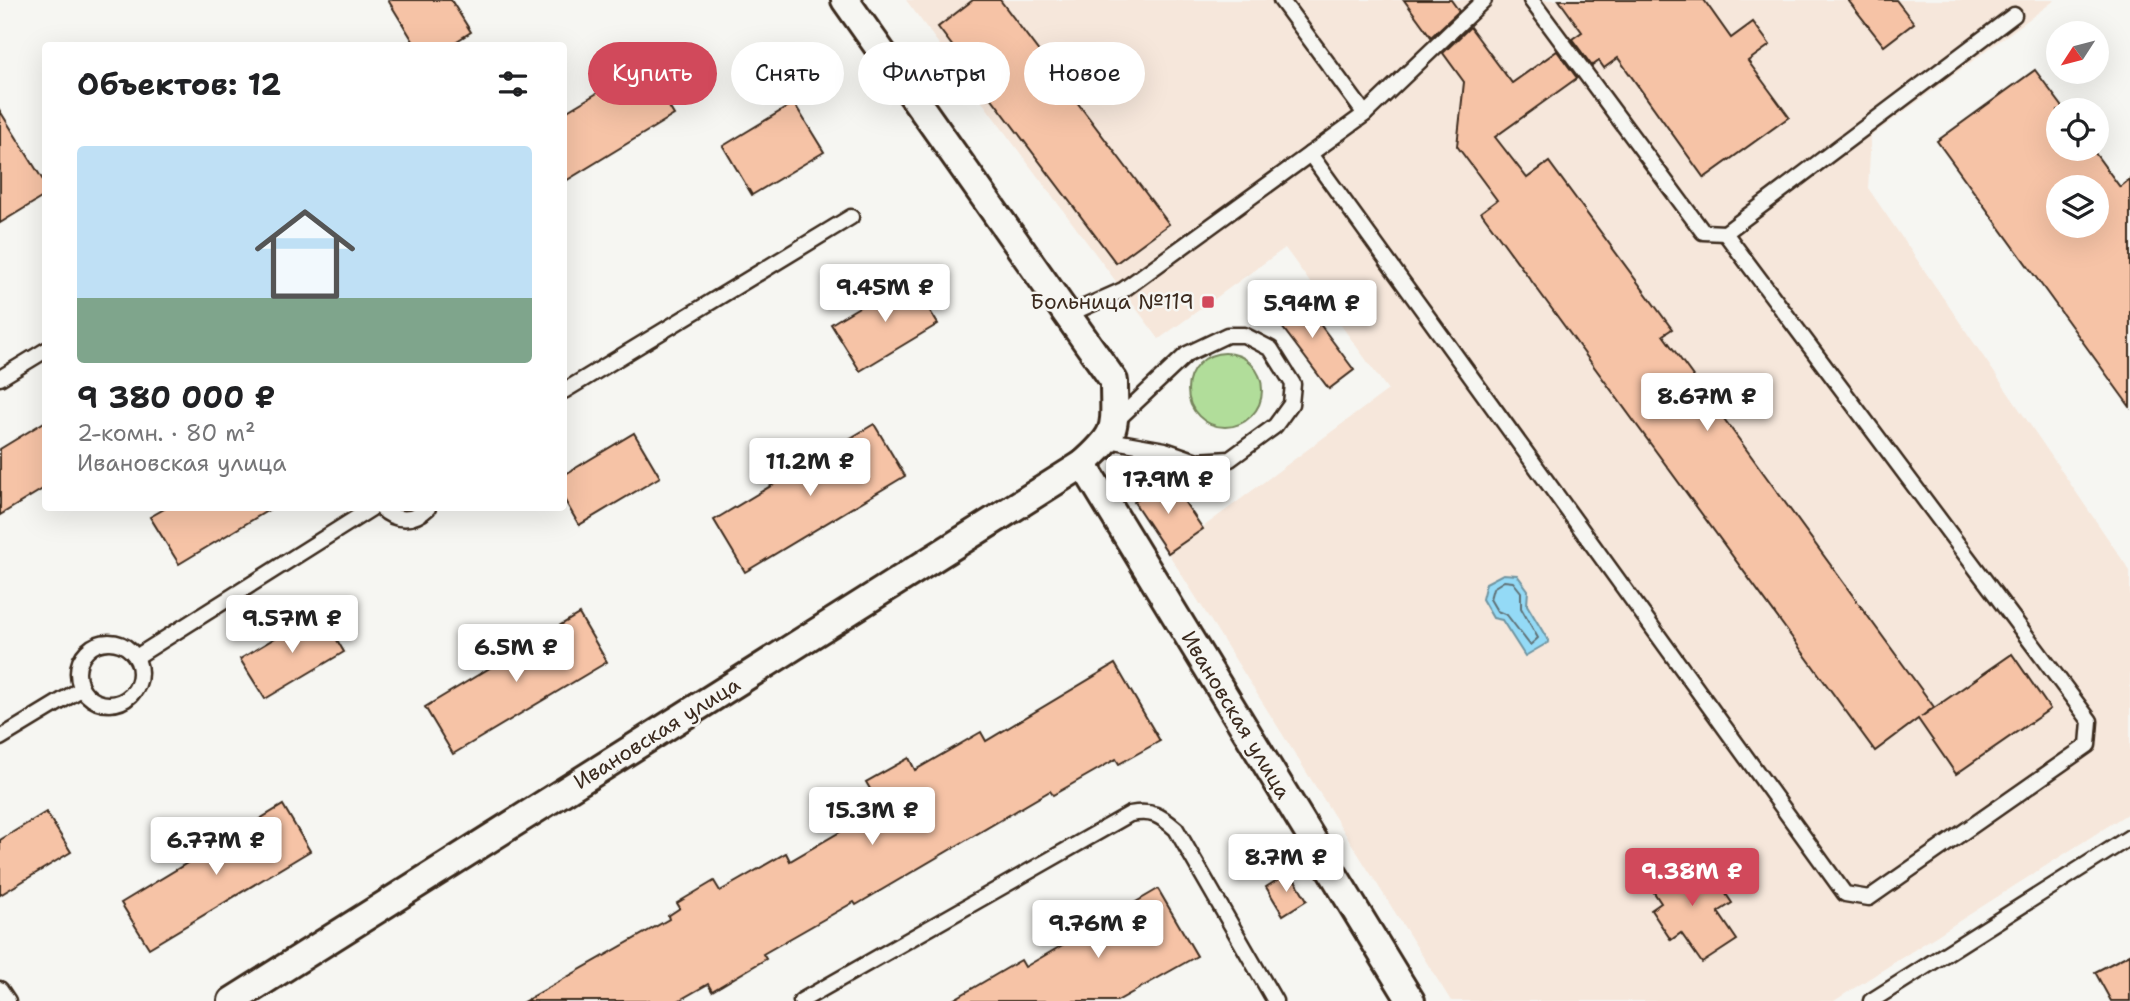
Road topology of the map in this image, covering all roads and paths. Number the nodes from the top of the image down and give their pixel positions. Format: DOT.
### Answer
graph roads {
  1 [pos="845,0"];
  2 [pos="1280,0"];
  3 [pos="1483,0"];
  4 [pos="1531,0"];
  5 [pos="2014,15"];
  6 [pos="1365,114"];
  7 [pos="1310,154"];
  8 [pos="851,217"];
  9 [pos="1725,233"];
  10 [pos="1069,314"];
  11 [pos="42,352"];
  12 [pos="0,378"];
  13 [pos="567,389"];
  14 [pos="1112,432"];
  15 [pos="1083,464"];
  16 [pos="367,511"];
  17 [pos="383,511"];
  18 [pos="425,511"];
  19 [pos="136,657"];
  20 [pos="81,689"];
  21 [pos="0,738"];
  22 [pos="2130,837"];
  23 [pos="0,989"];
  24 [pos="8,1001"];
  25 [pos="232,1001"];
  26 [pos="802,1001"];
  27 [pos="1275,1001"];
  28 [pos="1411,1001"];
  29 [pos="1871,1001"];
  1 -- 10 [label="street"];
  2 -- 6 [label="lane"];
  3 -- 6 [label="lane"];
  4 -- 9 [label="lane"];
  5 -- 9 [label="lane"];
  6 -- 7 [label="lane"];
  7 -- 9 [label="lane"];
  7 -- 10 [label="lane"];
  8 -- 13 [label="lane"];
  10 -- 14 [label="street"];
  11 -- 12 [label="lane"];
  14 -- 14 [label="lane"];
  14 -- 15 [label="street, Ивановская улица"];
  15 -- 25 [label="street, Ивановская улица"];
  15 -- 28 [label="street, Ивановская улица"];
  16 -- 19 [label="lane"];
  17 -- 18 [label="lane"];
  19 -- 20 [label="lane"];
  19 -- 20 [label="lane"];
  20 -- 21 [label="lane"];
  22 -- 29 [label="lane"];
  23 -- 24 [label="lane"];
  26 -- 27 [label="lane"];
}
